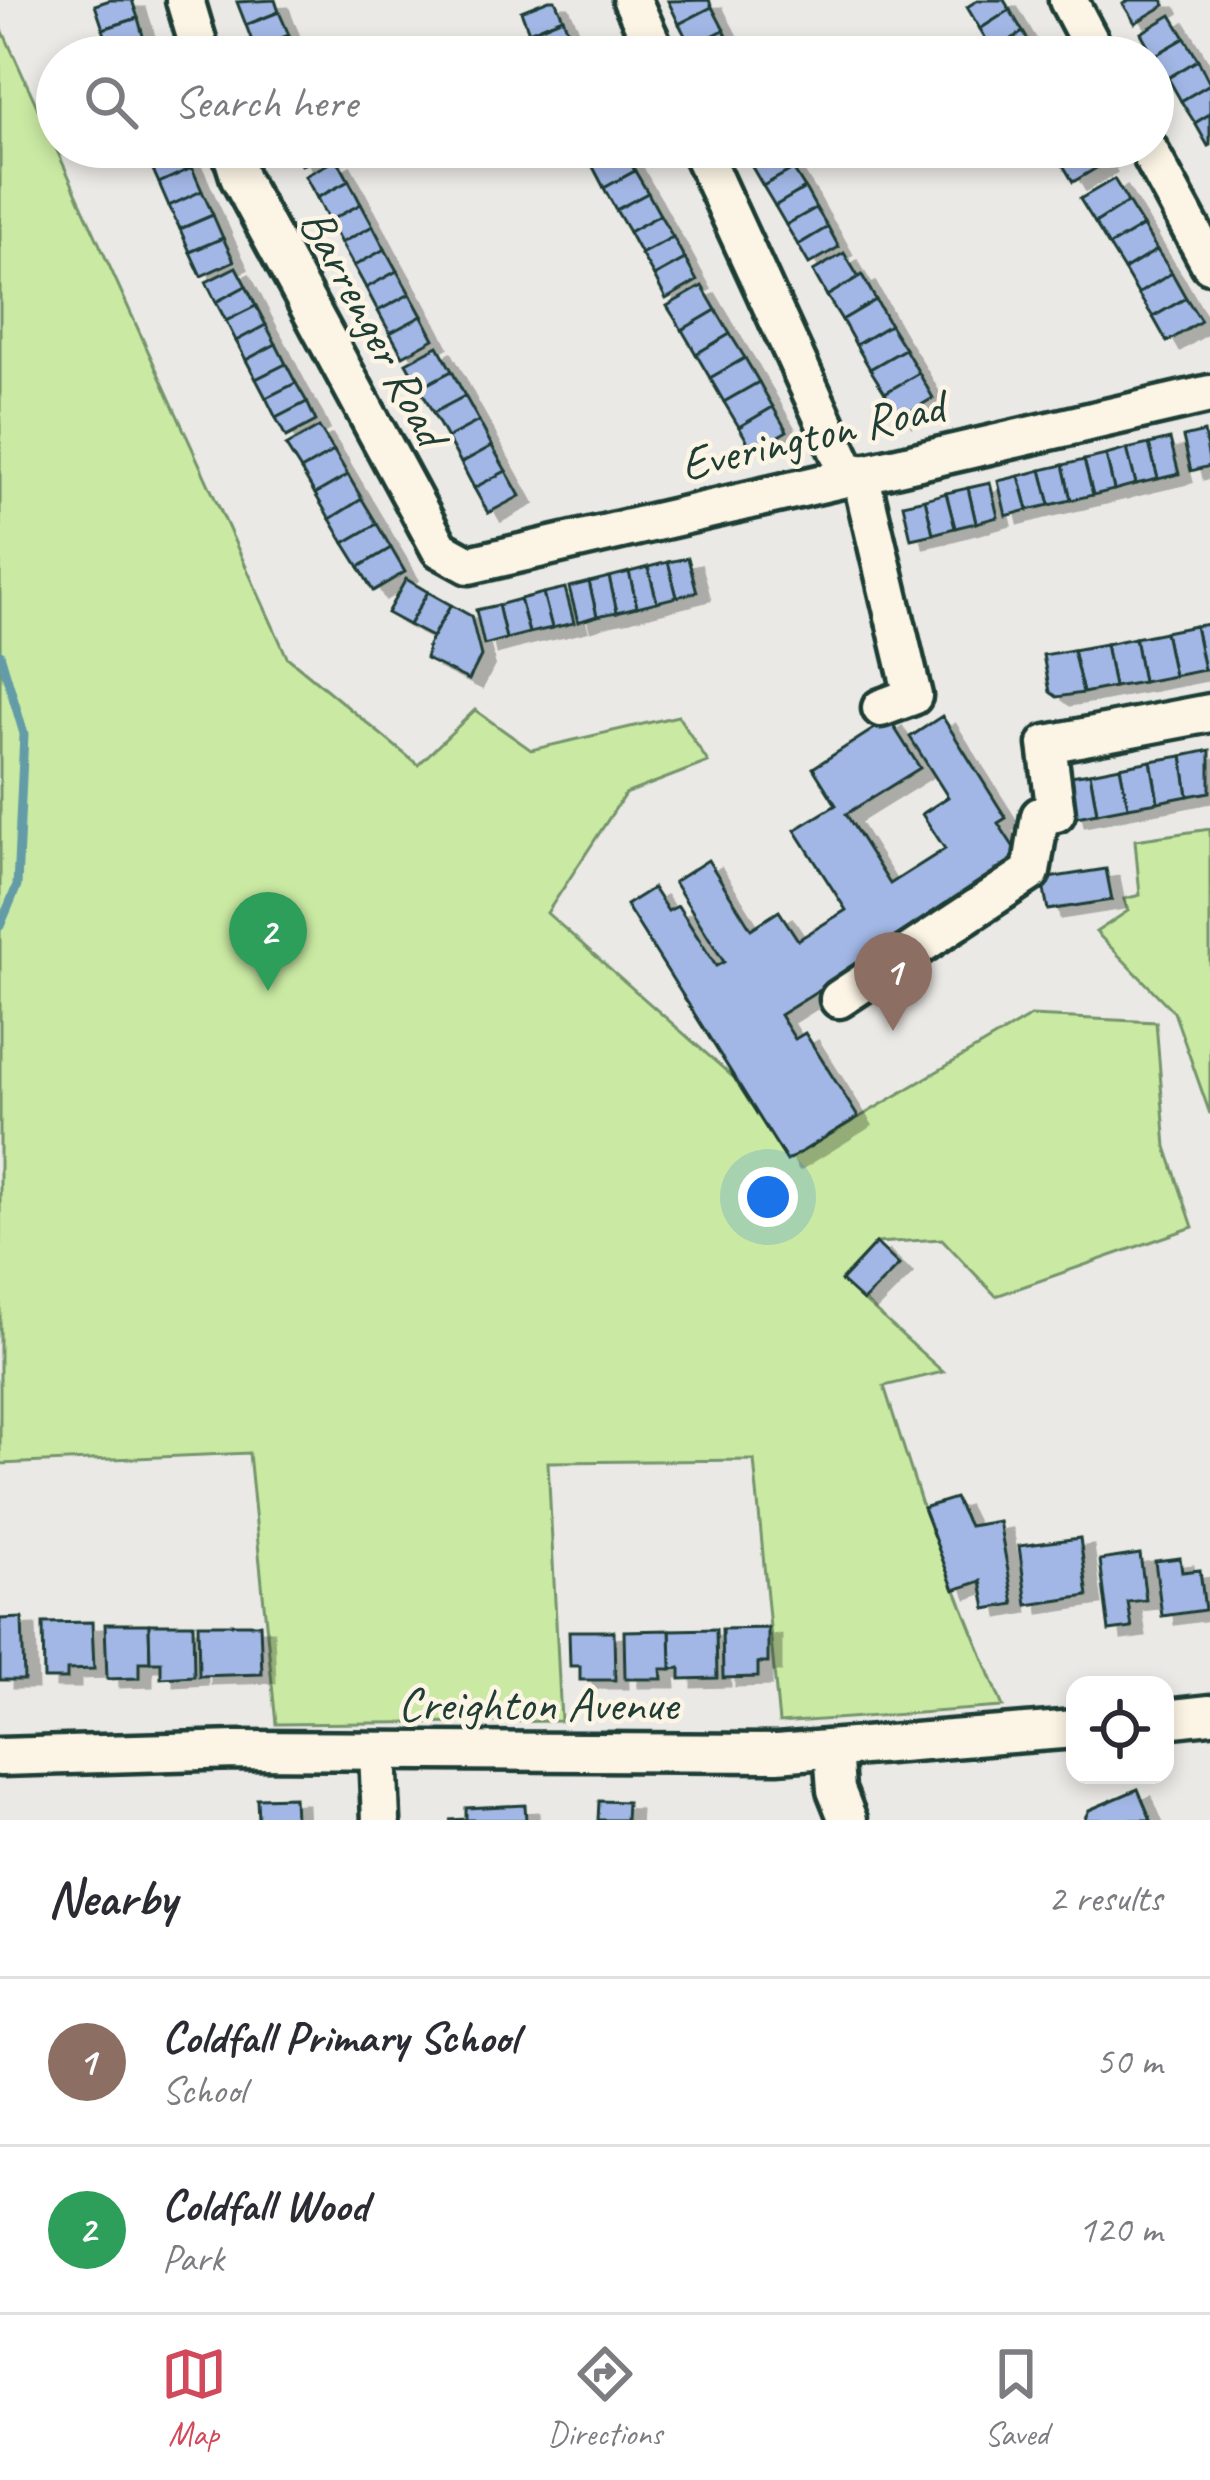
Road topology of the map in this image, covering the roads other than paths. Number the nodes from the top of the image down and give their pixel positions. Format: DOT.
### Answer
graph roads {
  1 [pos="185,0"];
  2 [pos="632,0"];
  3 [pos="1068,0"];
  4 [pos="196,36"];
  5 [pos="648,36"];
  6 [pos="1088,36"];
  7 [pos="237,168"];
  8 [pos="709,168"];
  9 [pos="1158,168"];
  10 [pos="1210,264"];
  11 [pos="1210,394"];
  12 [pos="855,474"];
  13 [pos="440,549"];
  14 [pos="881,708"];
  15 [pos="1210,713"];
  16 [pos="839,999"];
  17 [pos="1210,1714"];
  18 [pos="1174,1718"];
  19 [pos="1066,1730"];
  20 [pos="833,1749"];
  21 [pos="378,1750"];
  22 [pos="0,1757"];
  23 [pos="381,1820"];
  24 [pos="848,1820"];
  1 -- 4 [label="street"];
  2 -- 5 [label="street"];
  3 -- 6 [label="street"];
  7 -- 13 [label="street, Barrenger Road"];
  8 -- 12 [label="street"];
  9 -- 10 [label="street"];
  11 -- 12 [label="street, Everington Road"];
  12 -- 13 [label="street, Everington Road"];
  12 -- 14 [label="street"];
  15 -- 16 [label="street"];
  17 -- 18 [label="street"];
  19 -- 20 [label="street, Creighton Avenue"];
  20 -- 21 [label="street, Creighton Avenue"];
  20 -- 24 [label="street"];
  21 -- 22 [label="street, Creighton Avenue"];
  21 -- 23 [label="street"];
}
